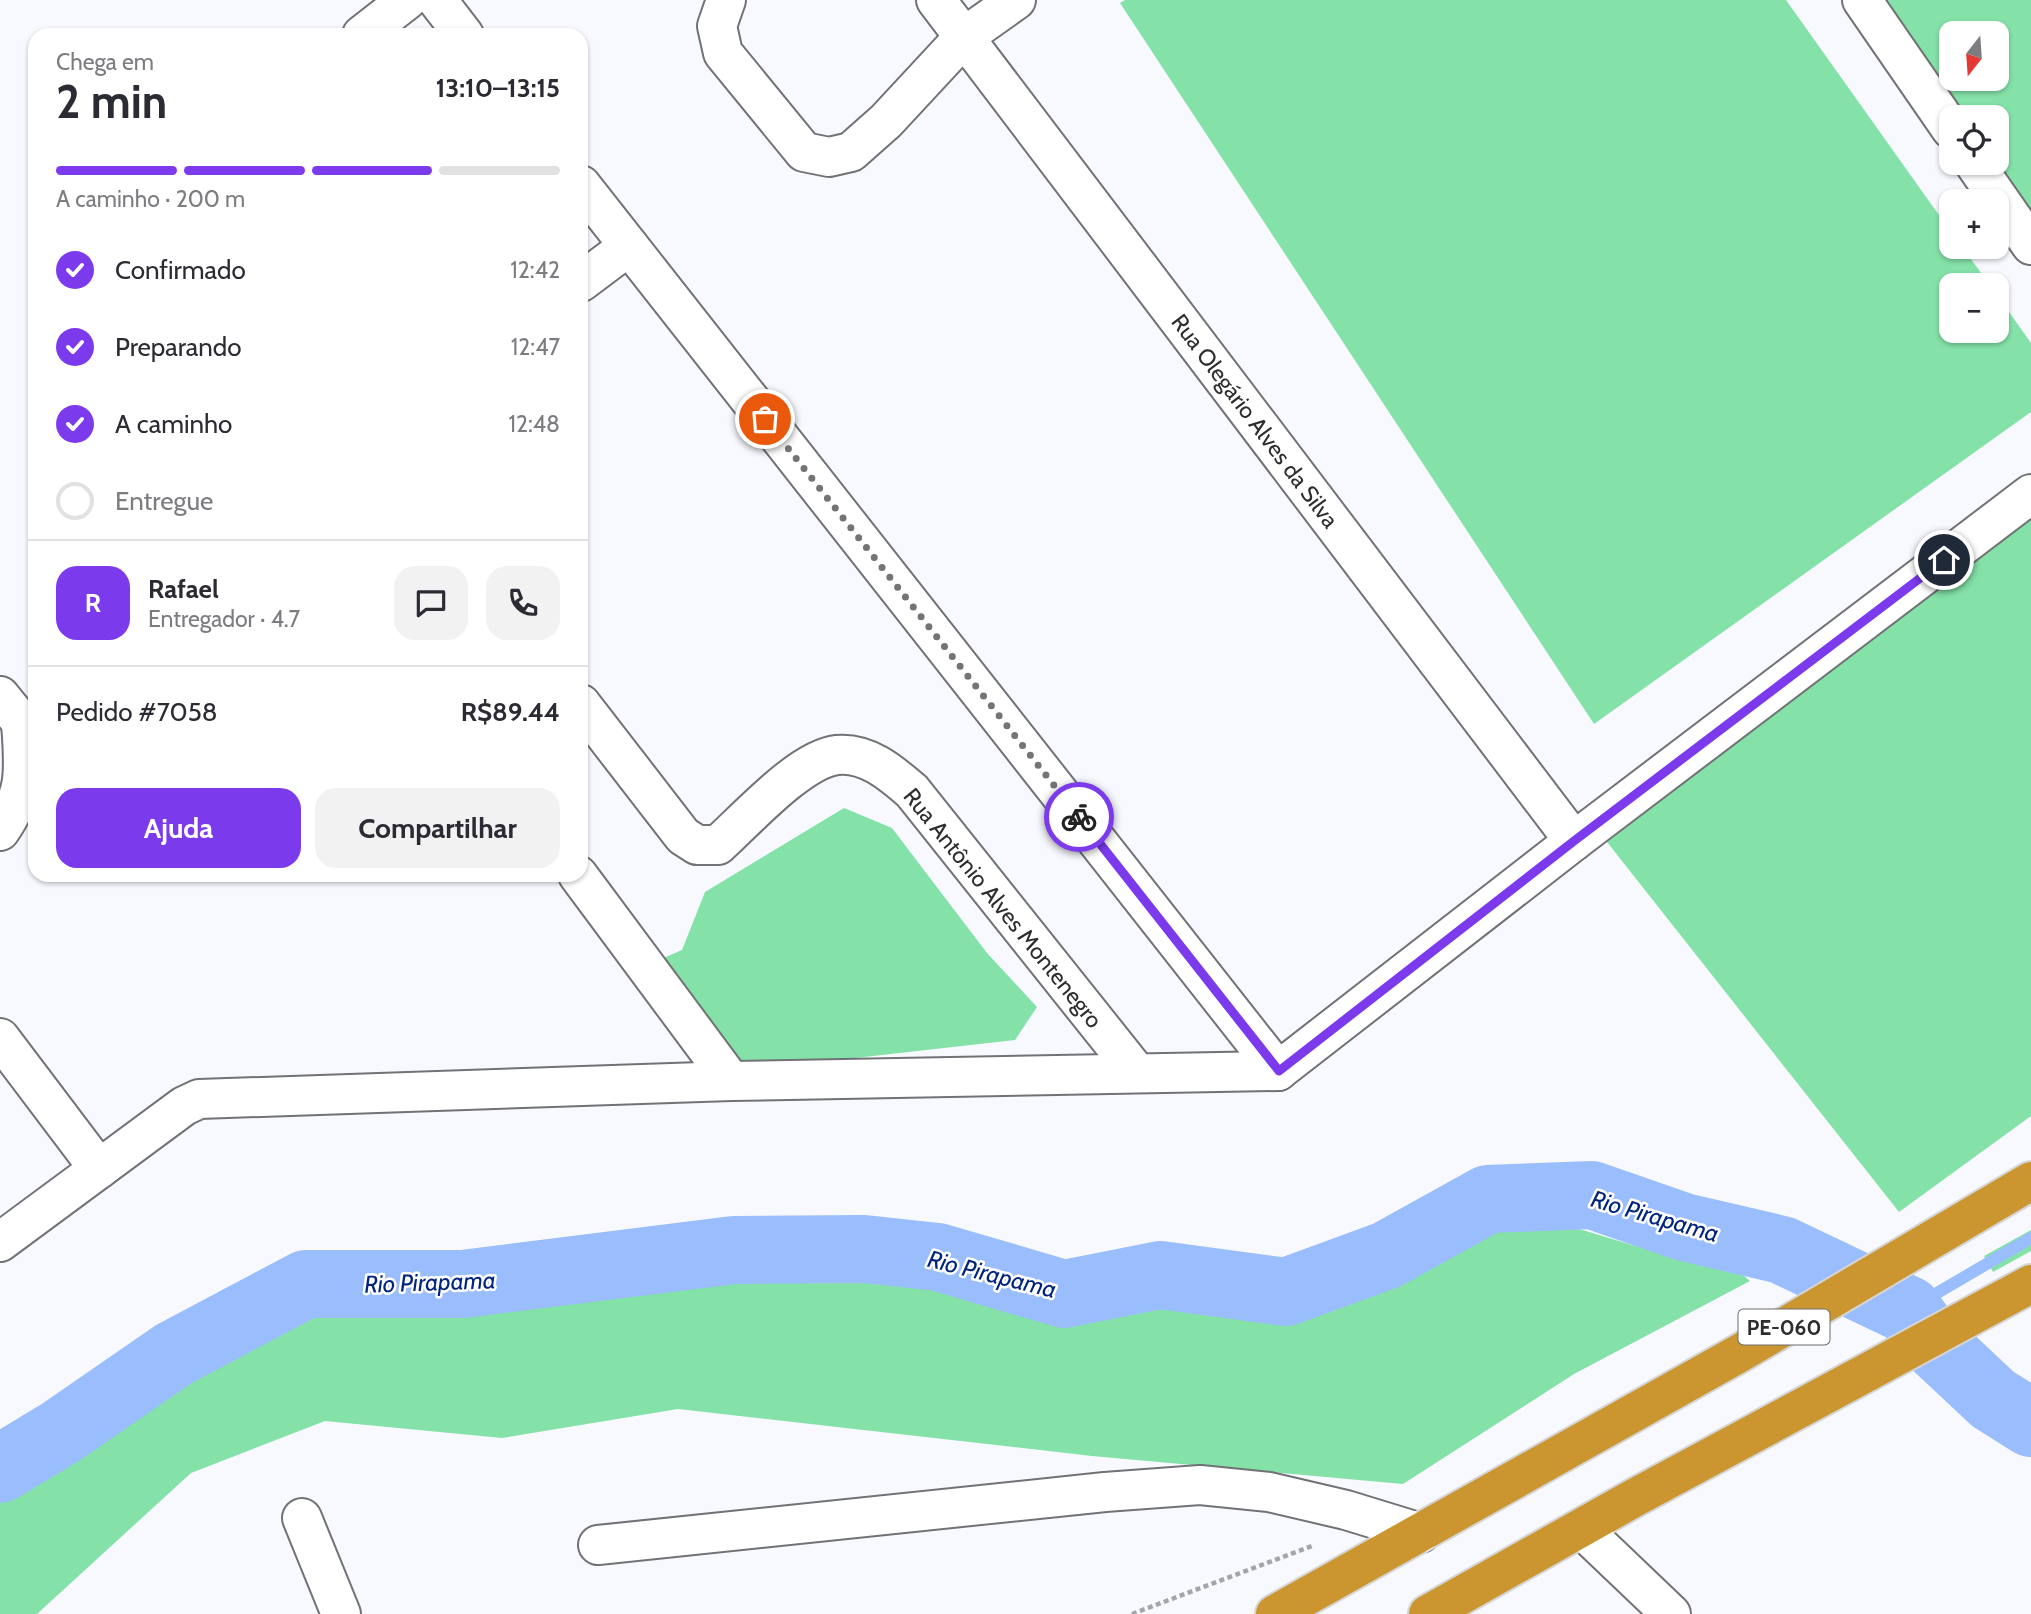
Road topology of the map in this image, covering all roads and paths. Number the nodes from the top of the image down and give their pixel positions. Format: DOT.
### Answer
graph roads {
  1 [pos="407,0"];
  2 [pos="437,0"];
  3 [pos="726,0"];
  4 [pos="936,0"];
  5 [pos="1016,0"];
  6 [pos="1862,0"];
  7 [pos="371,28"];
  8 [pos="459,28"];
  9 [pos="964,37"];
  10 [pos="1939,112"];
  11 [pos="1982,175"];
  12 [pos="588,194"];
  13 [pos="2031,245"];
  14 [pos="629,246"];
  15 [pos="588,277"];
  16 [pos="2031,494"];
  17 [pos="19,710"];
  18 [pos="588,713"];
  19 [pos="0,831"];
  20 [pos="1574,841"];
  21 [pos="583,882"];
  22 [pos="0,1038"];
  23 [pos="1279,1071"];
  24 [pos="1136,1073"];
  25 [pos="732,1082"];
  26 [pos="99,1169"];
  27 [pos="2031,1181"];
  28 [pos="0,1242"];
  29 [pos="2019,1290"];
  30 [pos="302,1518"];
  31 [pos="1582,1529"];
  32 [pos="1421,1533"];
  33 [pos="598,1545"];
  34 [pos="1467,1604"];
  35 [pos="341,1614"];
  36 [pos="1275,1614"];
  37 [pos="1428,1614"];
  38 [pos="1671,1614"];
  1 -- 7 [label="street"];
  2 -- 8 [label="street"];
  3 -- 9 [label="street"];
  4 -- 9 [label="street, Rua Olegário Alves da Silva"];
  5 -- 9 [label="street"];
  6 -- 10 [label="street"];
  9 -- 20 [label="street, Rua Olegário Alves da Silva"];
  11 -- 13 [label="street"];
  12 -- 14 [label="street"];
  14 -- 15 [label="street"];
  14 -- 23 [label="street"];
  16 -- 20 [label="street"];
  17 -- 19 [label="street"];
  18 -- 24 [label="street, Rua Antônio Alves Montenegro"];
  20 -- 23 [label="street"];
  21 -- 25 [label="street"];
  22 -- 26 [label="street"];
  23 -- 24 [label="street"];
  24 -- 25 [label="street"];
  25 -- 26 [label="street"];
  26 -- 28 [label="street"];
  27 -- 32 [label="highway, PE-060"];
  29 -- 31 [label="highway"];
  30 -- 35 [label="street"];
  31 -- 34 [label="highway"];
  31 -- 38 [label="street"];
  32 -- 33 [label="street"];
  32 -- 36 [label="highway, PE-060"];
  34 -- 37 [label="highway"];
}
